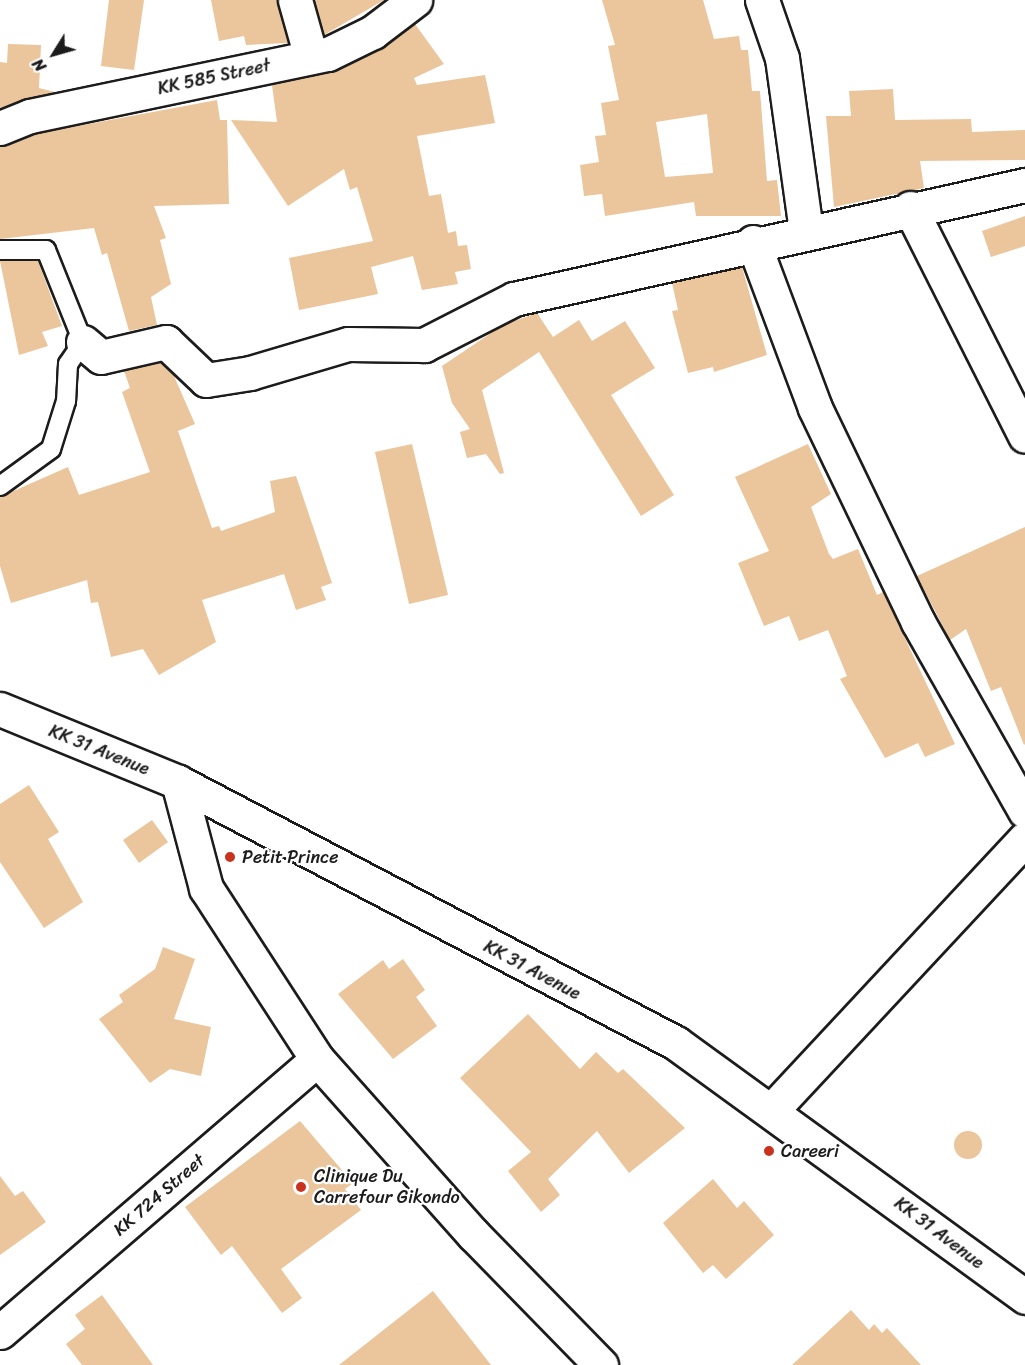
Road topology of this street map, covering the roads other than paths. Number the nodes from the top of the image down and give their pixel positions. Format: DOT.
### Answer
graph roads {
  1 [pos="295,0"];
  2 [pos="415,0"];
  3 [pos="762,0"];
  4 [pos="311,57"];
  5 [pos="0,128"];
  6 [pos="1025,185"];
  7 [pos="910,208"];
  8 [pos="806,231"];
  9 [pos="753,242"];
  10 [pos="0,250"];
  11 [pos="83,342"];
  12 [pos="1025,436"];
  13 [pos="0,486"];
  14 [pos="0,710"];
  15 [pos="177,783"];
  16 [pos="1025,811"];
  17 [pos="1025,839"];
  18 [pos="317,1059"];
  19 [pos="773,1109"];
  20 [pos="1025,1297"];
  21 [pos="0,1332"];
  22 [pos="601,1365"];
  1 -- 4 [label="street"];
  2 -- 4 [label="street, KK 585 Street"];
  3 -- 8 [label="street"];
  4 -- 5 [label="street, KK 585 Street"];
  6 -- 7 [label="street"];
  7 -- 8 [label="street"];
  7 -- 12 [label="street"];
  8 -- 9 [label="street"];
  9 -- 11 [label="street"];
  9 -- 16 [label="street"];
  10 -- 11 [label="lane"];
  11 -- 13 [label="lane"];
  14 -- 15 [label="street, KK 31 Avenue"];
  15 -- 18 [label="street"];
  15 -- 19 [label="street, KK 31 Avenue"];
  17 -- 19 [label="street"];
  18 -- 21 [label="street, KK 724 Street"];
  18 -- 22 [label="street"];
  19 -- 20 [label="street, KK 31 Avenue"];
}
